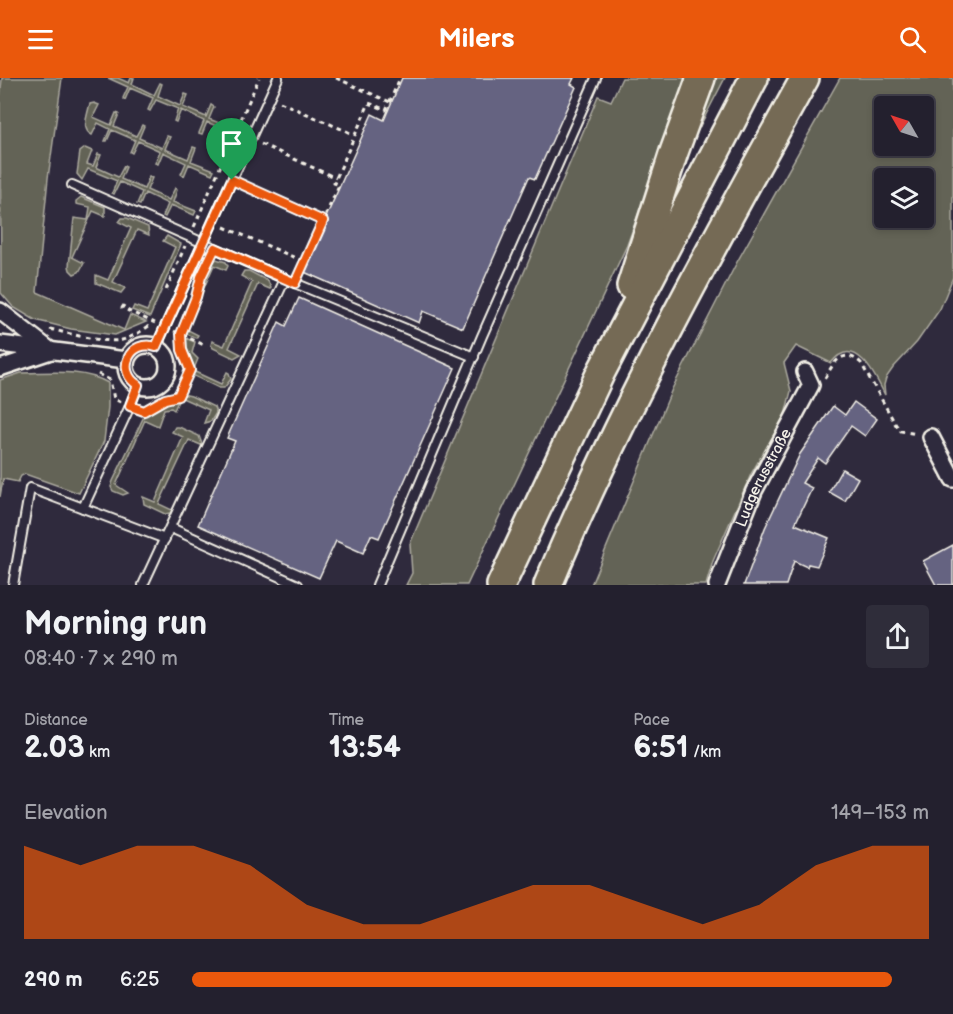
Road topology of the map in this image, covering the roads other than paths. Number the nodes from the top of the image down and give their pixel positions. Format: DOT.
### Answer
graph roads {
  1 [pos="278,78"];
  2 [pos="596,78"];
  3 [pos="701,78"];
  4 [pos="754,78"];
  5 [pos="805,78"];
  6 [pos="72,184"];
  7 [pos="204,243"];
  8 [pos="285,279"];
  9 [pos="0,311"];
  10 [pos="0,344"];
  11 [pos="156,347"];
  12 [pos="51,351"];
  13 [pos="474,357"];
  14 [pos="126,360"];
  15 [pos="0,369"];
  16 [pos="601,372"];
  17 [pos="808,379"];
  18 [pos="138,385"];
  19 [pos="931,437"];
  20 [pos="953,479"];
  21 [pos="83,508"];
  22 [pos="171,528"];
  23 [pos="165,539"];
  24 [pos="13,585"];
  25 [pos="143,585"];
  26 [pos="298,585"];
  27 [pos="377,585"];
  28 [pos="501,585"];
  29 [pos="548,585"];
  30 [pos="717,585"];
  1 -- 7 [label="lane"];
  2 -- 13 [label="lane"];
  3 -- 16 [label="highway"];
  4 -- 16 [label="highway"];
  5 -- 29 [label="highway"];
  6 -- 7 [label="lane"];
  7 -- 8 [label="lane"];
  7 -- 11 [label="lane"];
  8 -- 13 [label="lane"];
  8 -- 22 [label="lane"];
  9 -- 12 [label="street"];
  10 -- 12 [label="street"];
  11 -- 14 [label="street"];
  11 -- 18 [label="street"];
  12 -- 14 [label="street"];
  12 -- 15 [label="street"];
  13 -- 27 [label="lane"];
  14 -- 18 [label="street"];
  16 -- 28 [label="highway"];
  17 -- 30 [label="street, Ludgerusstraße"];
  18 -- 21 [label="lane"];
  19 -- 20 [label="street"];
  21 -- 23 [label="lane"];
  21 -- 24 [label="lane"];
  22 -- 23 [label="lane"];
  22 -- 26 [label="lane"];
  23 -- 25 [label="lane"];
}
